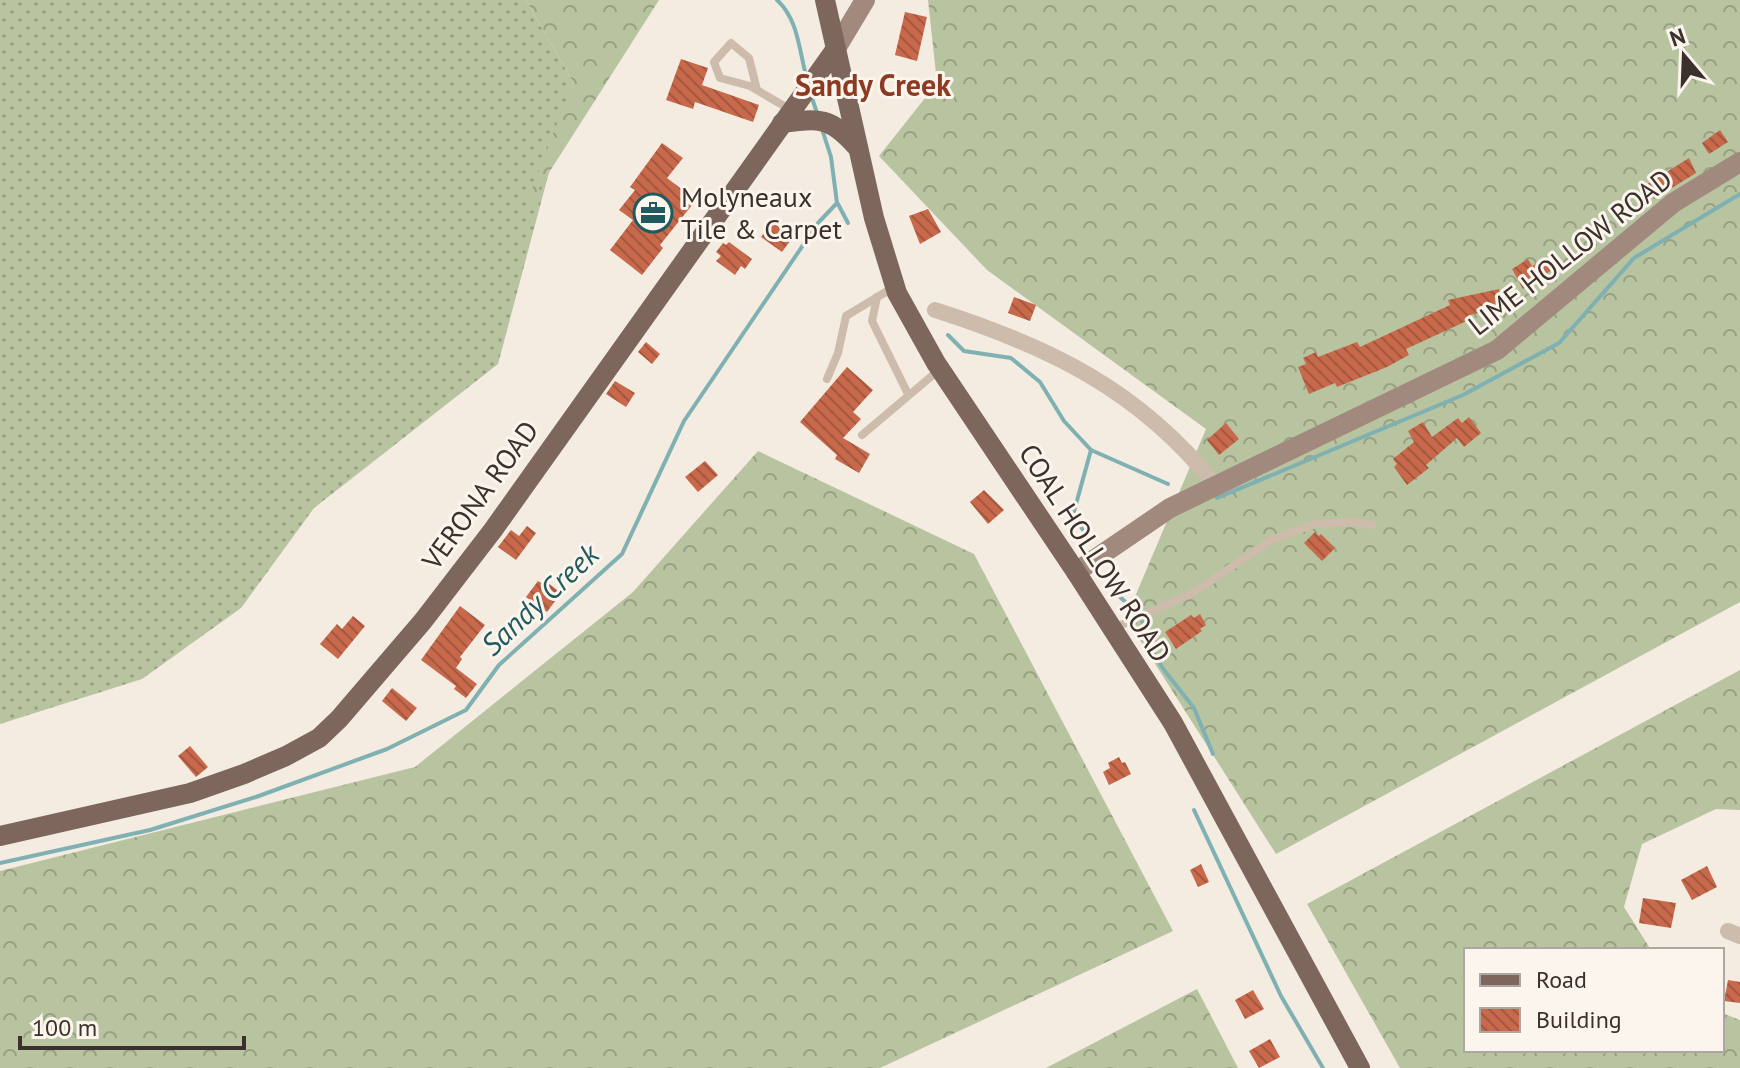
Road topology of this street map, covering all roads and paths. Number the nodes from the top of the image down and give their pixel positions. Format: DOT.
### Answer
graph roads {
  1 [pos="825,0"];
  2 [pos="865,0"];
  3 [pos="835,50"];
  4 [pos="757,90"];
  5 [pos="793,110"];
  6 [pos="857,147"];
  7 [pos="1740,162"];
  8 [pos="886,292"];
  9 [pos="935,310"];
  10 [pos="940,369"];
  11 [pos="827,379"];
  12 [pos="908,394"];
  13 [pos="862,435"];
  14 [pos="1215,485"];
  15 [pos="1372,525"];
  16 [pos="1076,572"];
  17 [pos="1120,626"];
  18 [pos="0,836"];
  19 [pos="1360,1068"];
  1 -- 3 [label="main road, COAL HOLLOW ROAD"];
  2 -- 3 [label="street, VERONA ROAD"];
  3 -- 5 [label="main road, VERONA ROAD"];
  3 -- 6 [label="main road, COAL HOLLOW ROAD"];
  4 -- 4 [label="lane"];
  4 -- 5 [label="lane"];
  5 -- 6 [label="main road"];
  5 -- 18 [label="main road, VERONA ROAD"];
  6 -- 8 [label="main road, COAL HOLLOW ROAD"];
  7 -- 14 [label="street, LIME HOLLOW ROAD"];
  8 -- 10 [label="main road, COAL HOLLOW ROAD"];
  8 -- 11 [label="lane"];
  8 -- 12 [label="lane"];
  9 -- 14 [label="street"];
  10 -- 12 [label="lane"];
  10 -- 16 [label="main road, COAL HOLLOW ROAD"];
  12 -- 13 [label="lane"];
  14 -- 16 [label="street, LIME HOLLOW ROAD"];
  15 -- 17 [label="lane"];
  16 -- 17 [label="main road, COAL HOLLOW ROAD"];
  17 -- 19 [label="main road, COAL HOLLOW ROAD"];
}
